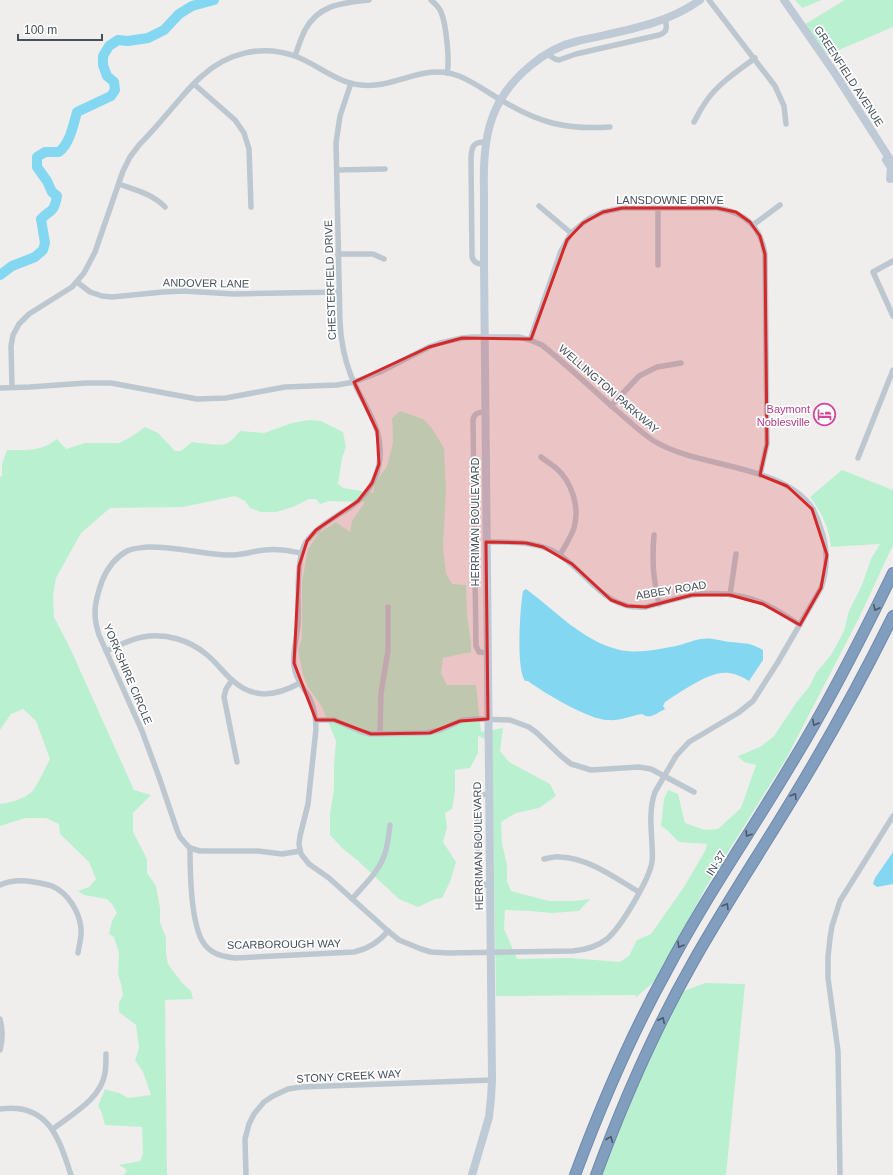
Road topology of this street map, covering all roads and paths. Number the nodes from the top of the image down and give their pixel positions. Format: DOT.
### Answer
graph roads {
  1 [pos="369,0"];
  2 [pos="431,0"];
  3 [pos="700,0"];
  4 [pos="709,0"];
  5 [pos="784,0"];
  6 [pos="665,19"];
  7 [pos="547,54"];
  8 [pos="295,56"];
  9 [pos="755,58"];
  10 [pos="447,73"];
  11 [pos="351,83"];
  12 [pos="194,84"];
  13 [pos="501,100"];
  14 [pos="861,114"];
  15 [pos="694,122"];
  16 [pos="786,124"];
  17 [pos="610,127"];
  18 [pos="486,142"];
  19 [pos="893,164"];
  20 [pos="385,169"];
  21 [pos="337,170"];
  22 [pos="890,179"];
  23 [pos="119,184"];
  24 [pos="780,205"];
  25 [pos="538,206"];
  26 [pos="164,207"];
  27 [pos="251,207"];
  28 [pos="658,208"];
  29 [pos="753,225"];
  30 [pos="571,233"];
  31 [pos="338,254"];
  32 [pos="384,259"];
  33 [pos="893,261"];
  34 [pos="484,264"];
  35 [pos="658,265"];
  36 [pos="77,282"];
  37 [pos="339,292"];
  38 [pos="893,316"];
  39 [pos="484,336"];
  40 [pos="530,340"];
  41 [pos="682,363"];
  42 [pos="893,370"];
  43 [pos="354,382"];
  44 [pos="0,388"];
  45 [pos="12,388"];
  46 [pos="612,406"];
  47 [pos="485,412"];
  48 [pos="541,457"];
  49 [pos="858,458"];
  50 [pos="760,475"];
  51 [pos="654,535"];
  52 [pos="486,542"];
  53 [pos="302,553"];
  54 [pos="736,554"];
  55 [pos="560,555"];
  56 [pos="893,573"];
  57 [pos="730,595"];
  58 [pos="659,604"];
  59 [pos="388,607"];
  60 [pos="893,616"];
  61 [pos="800,624"];
  62 [pos="106,651"];
  63 [pos="487,653"];
  64 [pos="232,680"];
  65 [pos="300,683"];
  66 [pos="488,719"];
  67 [pos="316,720"];
  68 [pos="380,734"];
  69 [pos="236,762"];
  70 [pos="665,775"];
  71 [pos="694,792"];
  72 [pos="489,794"];
  73 [pos="893,816"];
  74 [pos="390,825"];
  75 [pos="190,848"];
  76 [pos="300,851"];
  77 [pos="544,859"];
  78 [pos="0,884"];
  79 [pos="490,885"];
  80 [pos="639,892"];
  81 [pos="352,899"];
  82 [pos="388,931"];
  83 [pos="490,952"];
  84 [pos="78,953"];
  85 [pos="0,1019"];
  86 [pos="0,1050"];
  87 [pos="106,1054"];
  88 [pos="492,1080"];
  89 [pos="0,1109"];
  90 [pos="53,1129"];
  91 [pos="71,1175"];
  92 [pos="246,1175"];
  93 [pos="472,1175"];
  94 [pos="575,1175"];
  95 [pos="596,1175"];
  96 [pos="840,1175"];
  1 -- 8 [label="street"];
  2 -- 10 [label="street"];
  3 -- 6 [label="street, HERRIMAN BOULEVARD"];
  4 -- 9 [label="street"];
  5 -- 14 [label="street, GREENFIELD AVENUE"];
  6 -- 7 [label="street, HERRIMAN BOULEVARD"];
  6 -- 7 [label="street"];
  7 -- 13 [label="street, HERRIMAN BOULEVARD"];
  8 -- 11 [label="street"];
  8 -- 12 [label="street"];
  9 -- 15 [label="street"];
  9 -- 16 [label="street"];
  10 -- 11 [label="street"];
  10 -- 13 [label="street"];
  11 -- 21 [label="street, CHESTERFIELD DRIVE"];
  12 -- 23 [label="street"];
  12 -- 27 [label="street"];
  13 -- 17 [label="street"];
  13 -- 18 [label="street, HERRIMAN BOULEVARD"];
  14 -- 19 [label="street, GREENFIELD AVENUE"];
  14 -- 22 [label="street"];
  18 -- 34 [label="street, HERRIMAN BOULEVARD"];
  18 -- 34 [label="street"];
  20 -- 21 [label="street"];
  21 -- 31 [label="street, CHESTERFIELD DRIVE"];
  23 -- 26 [label="street"];
  23 -- 36 [label="street"];
  24 -- 29 [label="street"];
  25 -- 30 [label="street"];
  28 -- 29 [label="street, LANSDOWNE DRIVE"];
  28 -- 30 [label="street, LANSDOWNE DRIVE"];
  28 -- 35 [label="street"];
  29 -- 50 [label="street, LANSDOWNE DRIVE"];
  30 -- 40 [label="street, LANSDOWNE DRIVE"];
  31 -- 32 [label="street"];
  31 -- 37 [label="street, CHESTERFIELD DRIVE"];
  33 -- 38 [label="street"];
  34 -- 39 [label="street, HERRIMAN BOULEVARD"];
  36 -- 37 [label="street, ANDOVER LANE"];
  36 -- 45 [label="street"];
  37 -- 43 [label="street, CHESTERFIELD DRIVE"];
  39 -- 40 [label="street, WELLINGTON PARKWAY"];
  39 -- 43 [label="street, WELLINGTON PARKWAY"];
  39 -- 47 [label="street, HERRIMAN BOULEVARD"];
  40 -- 46 [label="street, WELLINGTON PARKWAY"];
  41 -- 46 [label="street"];
  42 -- 49 [label="street"];
  43 -- 45 [label="street, WELLINGTON PARKWAY"];
  43 -- 53 [label="street, CHESTERFIELD DRIVE"];
  44 -- 45 [label="street, WELLINGTON PARKWAY"];
  46 -- 50 [label="street, WELLINGTON PARKWAY"];
  47 -- 52 [label="street, HERRIMAN BOULEVARD"];
  47 -- 63 [label="street"];
  48 -- 55 [label="street"];
  50 -- 61 [label="street, WELLINGTON PARKWAY"];
  51 -- 58 [label="street"];
  52 -- 55 [label="street, ABBEY ROAD"];
  52 -- 63 [label="street, HERRIMAN BOULEVARD"];
  53 -- 62 [label="street, YORKSHIRE CIRCLE"];
  53 -- 65 [label="street, CHESTERFIELD DRIVE"];
  54 -- 57 [label="street"];
  55 -- 58 [label="street, ABBEY ROAD"];
  56 -- 94 [label="highway, IN-37, one-way"];
  57 -- 58 [label="street, ABBEY ROAD"];
  57 -- 61 [label="street, ABBEY ROAD"];
  59 -- 68 [label="street"];
  95 -- 60 [label="highway, one-way"];
  61 -- 70 [label="street, WELLINGTON PARKWAY"];
  62 -- 64 [label="street"];
  62 -- 75 [label="street, YORKSHIRE CIRCLE"];
  63 -- 66 [label="street, HERRIMAN BOULEVARD"];
  64 -- 65 [label="street"];
  64 -- 69 [label="street"];
  65 -- 67 [label="street, CHESTERFIELD DRIVE"];
  66 -- 68 [label="street"];
  66 -- 70 [label="street"];
  66 -- 72 [label="street, HERRIMAN BOULEVARD"];
  67 -- 68 [label="street"];
  67 -- 76 [label="street, CHESTERFIELD DRIVE"];
  70 -- 71 [label="street"];
  70 -- 80 [label="street, WELLINGTON PARKWAY"];
  72 -- 79 [label="street, HERRIMAN BOULEVARD"];
  72 -- 79 [label="street"];
  73 -- 96 [label="street"];
  74 -- 81 [label="street"];
  75 -- 76 [label="street"];
  75 -- 82 [label="street, SCARBOROUGH WAY"];
  76 -- 81 [label="street"];
  77 -- 80 [label="street"];
  78 -- 84 [label="street"];
  79 -- 83 [label="street, HERRIMAN BOULEVARD"];
  80 -- 83 [label="street, WELLINGTON PARKWAY"];
  81 -- 82 [label="street"];
  82 -- 83 [label="street"];
  83 -- 88 [label="street, HERRIMAN BOULEVARD"];
  85 -- 86 [label="street"];
  87 -- 90 [label="street"];
  88 -- 92 [label="street, STONY CREEK WAY"];
  88 -- 93 [label="street, HERRIMAN BOULEVARD"];
  89 -- 90 [label="street"];
  90 -- 91 [label="street"];
}
